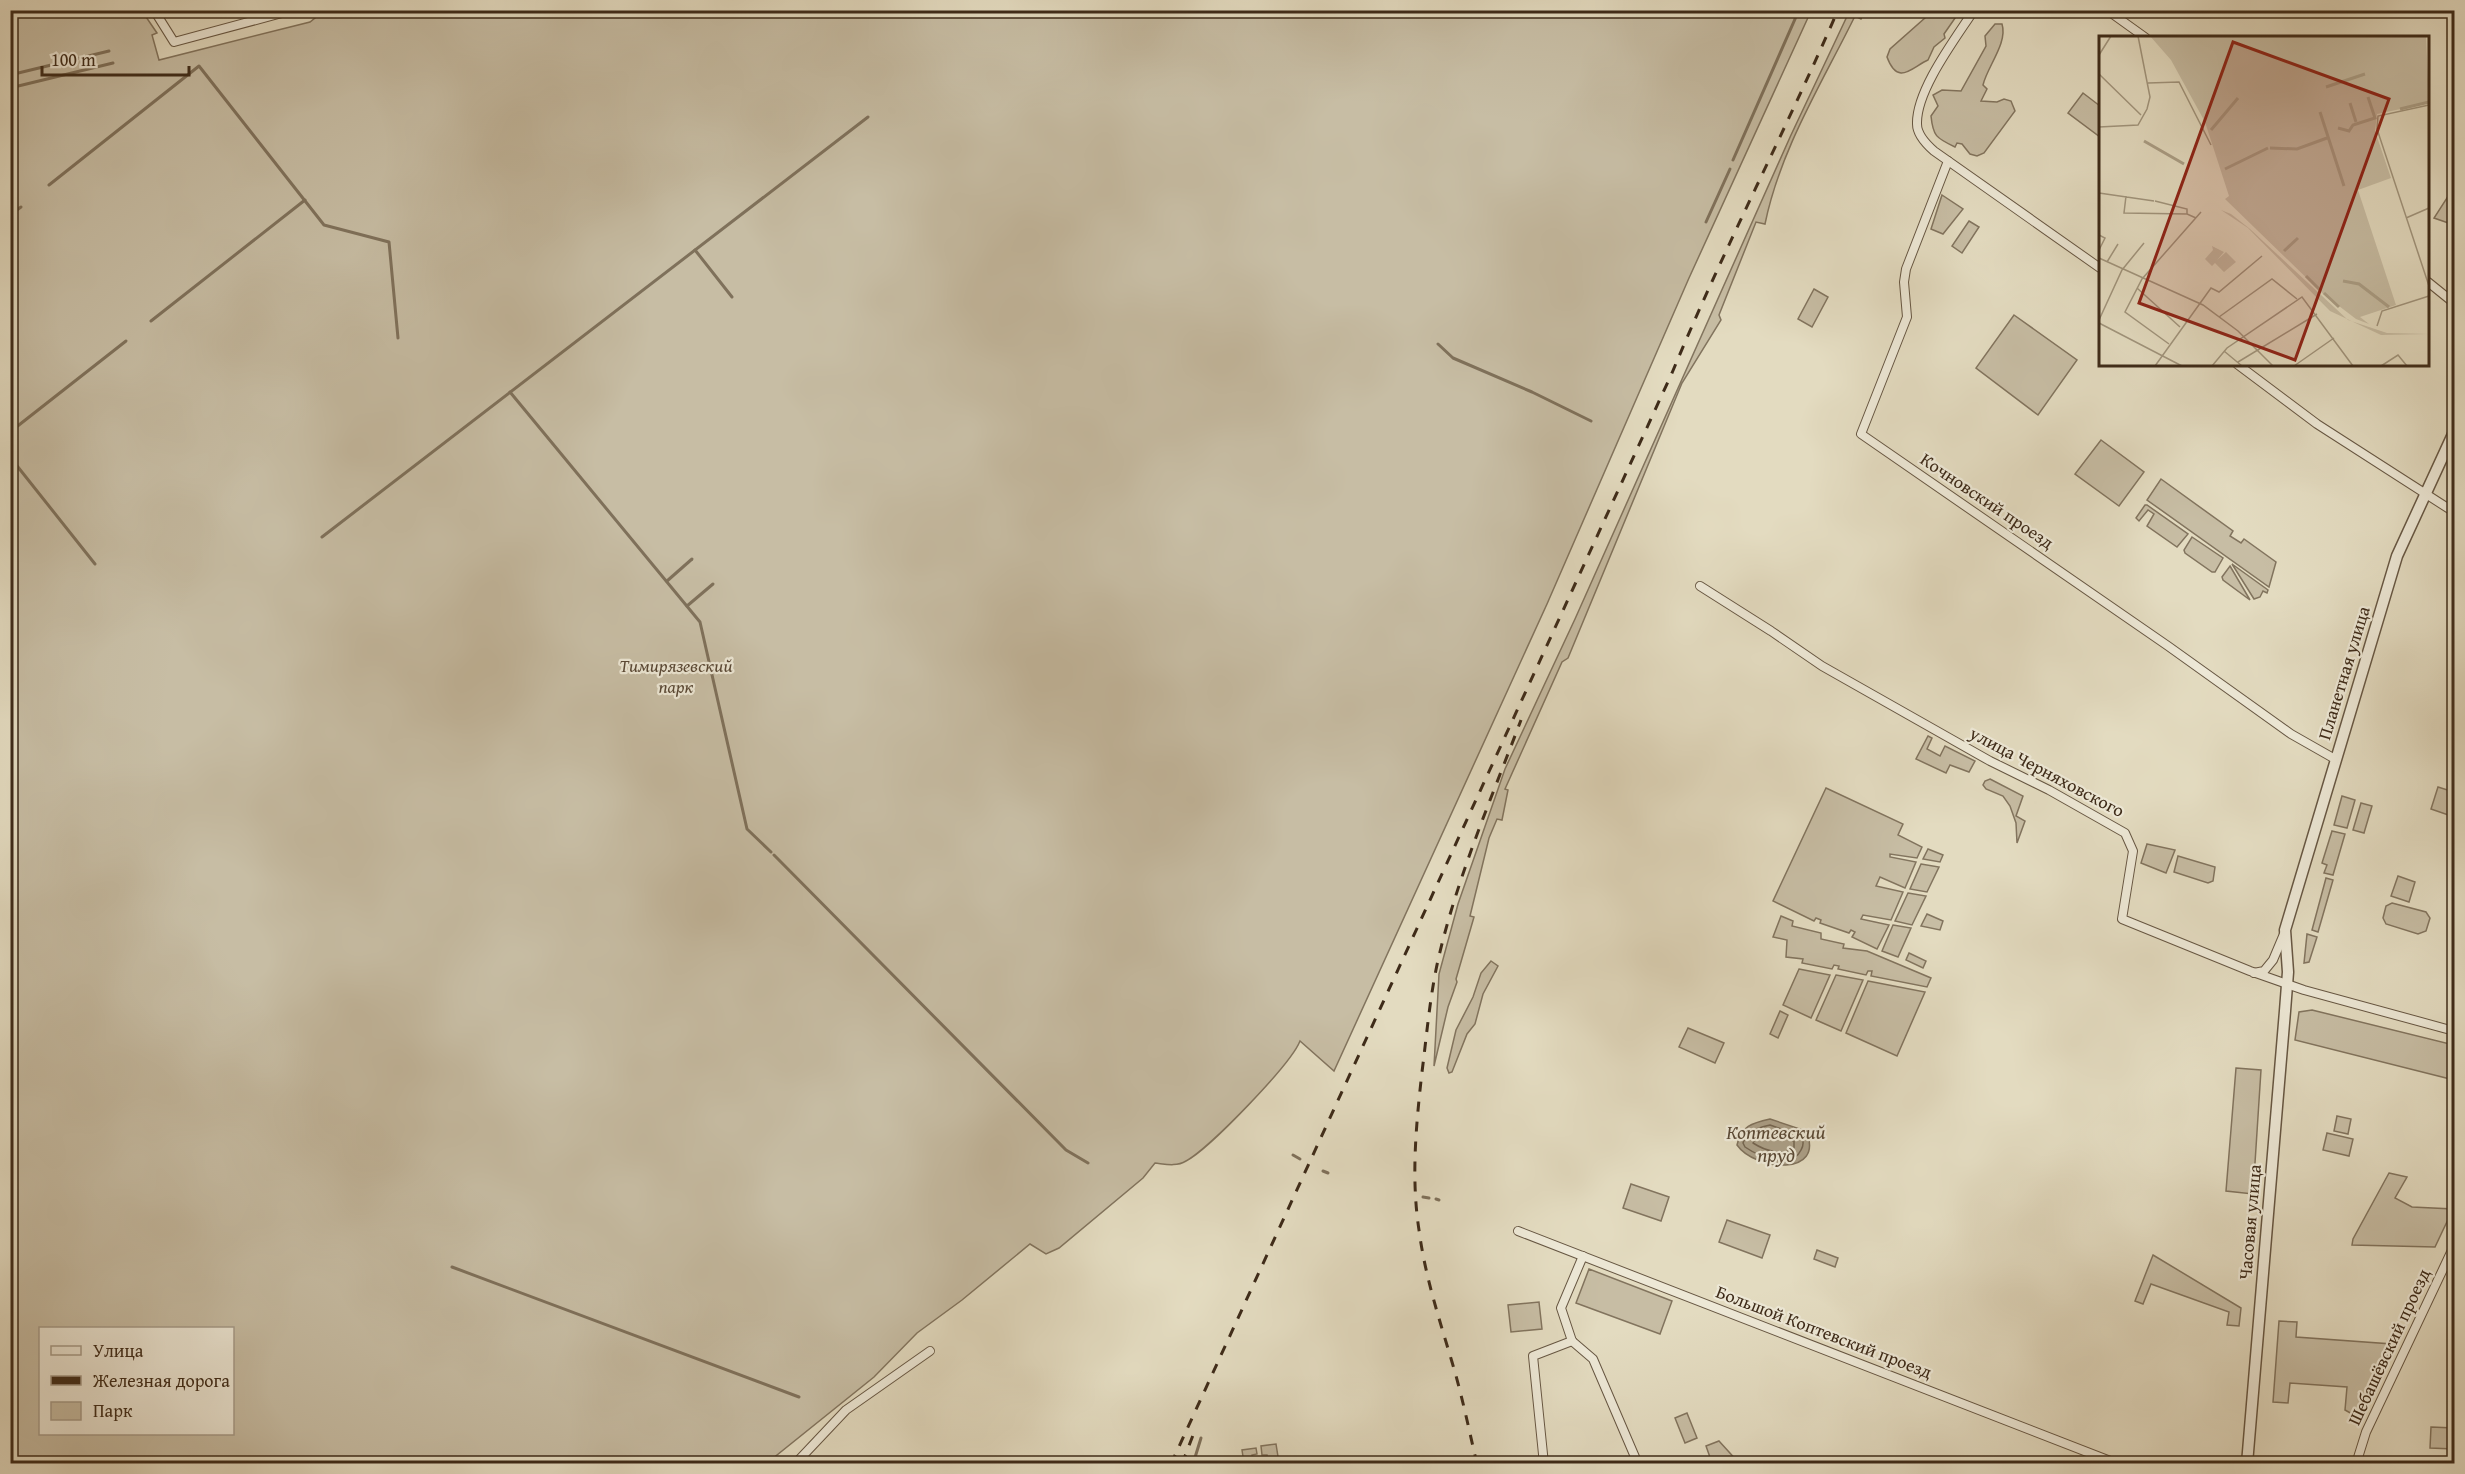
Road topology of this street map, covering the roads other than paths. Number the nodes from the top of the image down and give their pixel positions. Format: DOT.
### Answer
graph roads {
  1 [pos="154,10"];
  2 [pos="292,10"];
  3 [pos="1974,10"];
  4 [pos="2107,10"];
  5 [pos="2143,36"];
  6 [pos="1948,160"];
  7 [pos="2099,267"];
  8 [pos="2429,284"];
  9 [pos="2454,303"];
  10 [pos="2240,366"];
  11 [pos="2454,432"];
  12 [pos="2425,495"];
  13 [pos="2454,512"];
  14 [pos="1700,586"];
  15 [pos="2335,759"];
  16 [pos="2285,930"];
  17 [pos="2254,973"];
  18 [pos="2287,984"];
  19 [pos="2454,1031"];
  20 [pos="1518,1232"];
  21 [pos="2454,1246"];
  22 [pos="1583,1256"];
  23 [pos="1572,1341"];
  24 [pos="930,1350"];
  25 [pos="795,1464"];
  26 [pos="1544,1464"];
  27 [pos="1638,1464"];
  28 [pos="2118,1464"];
  29 [pos="2247,1464"];
  30 [pos="2356,1464"];
  1 -- 2 [label="street"];
  3 -- 6 [label="street"];
  4 -- 5 [label="street"];
  6 -- 7 [label="street"];
  6 -- 15 [label="street, Кочновский проезд"];
  8 -- 9 [label="street"];
  10 -- 12 [label="street"];
  11 -- 12 [label="street, Планетная улица"];
  12 -- 13 [label="street"];
  12 -- 15 [label="street, Планетная улица"];
  14 -- 17 [label="street, улица Черняховского"];
  15 -- 16 [label="street, Планетная улица"];
  16 -- 17 [label="street, Планетная улица"];
  16 -- 18 [label="street, Планетная улица"];
  17 -- 18 [label="street, улица Черняховского"];
  18 -- 19 [label="street, улица Черняховского"];
  18 -- 29 [label="street, Часовая улица"];
  20 -- 22 [label="street, Большой Коптевский проезд"];
  21 -- 30 [label="street, Шебашёвский проезд"];
  22 -- 23 [label="street"];
  22 -- 28 [label="street, Большой Коптевский проезд"];
  23 -- 26 [label="street"];
  23 -- 27 [label="street"];
  24 -- 25 [label="street"];
}
